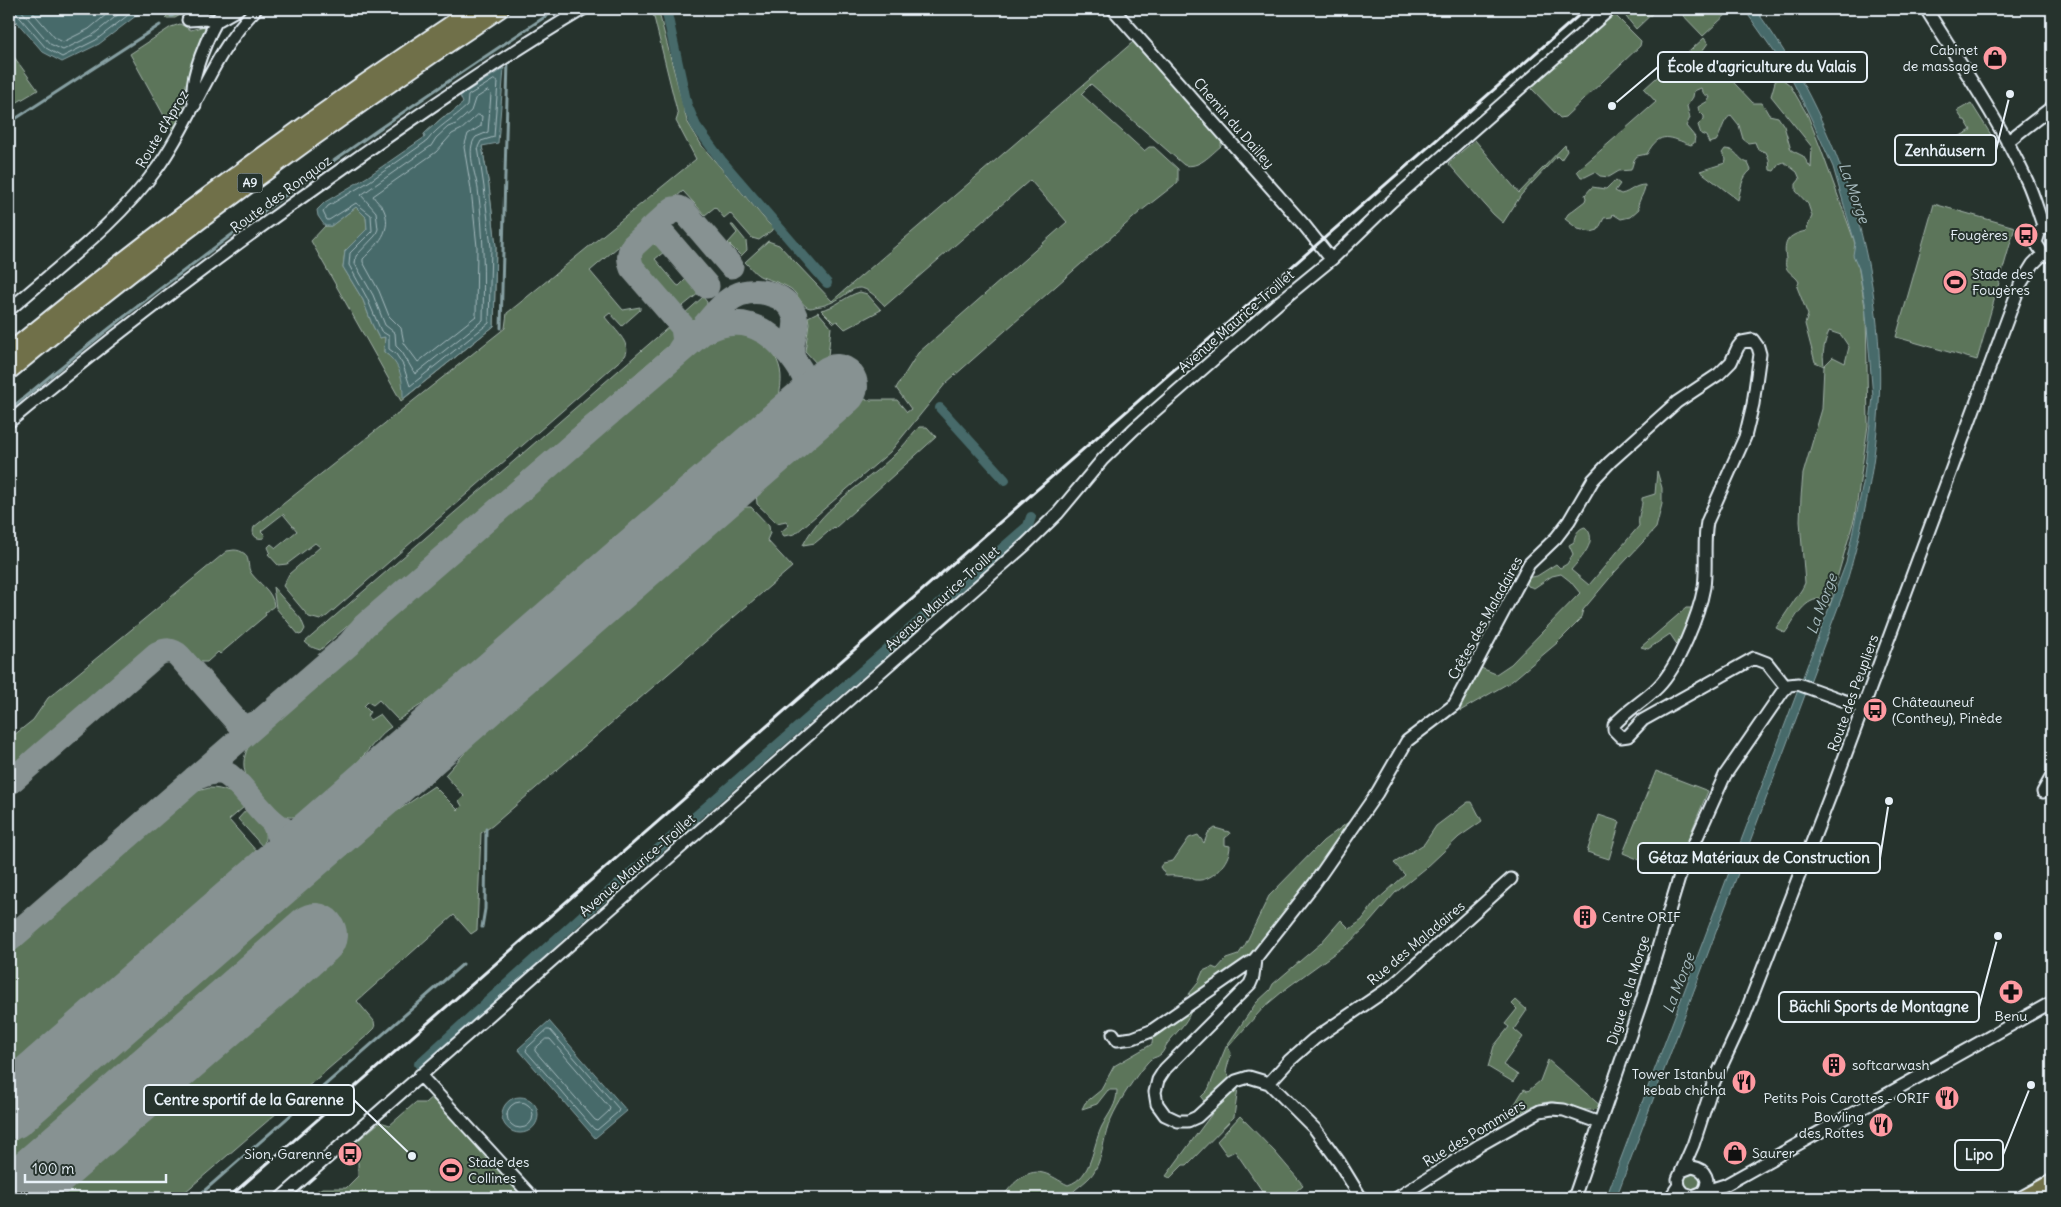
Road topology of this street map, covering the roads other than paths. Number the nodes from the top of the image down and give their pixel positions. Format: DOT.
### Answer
graph roads {
  1 [pos="224,9"];
  2 [pos="238,9"];
  3 [pos="256,9"];
  4 [pos="474,9"];
  5 [pos="500,9"];
  6 [pos="583,9"];
  7 [pos="1113,9"];
  8 [pos="1610,9"];
  9 [pos="1926,9"];
  10 [pos="188,20"];
  11 [pos="215,22"];
  12 [pos="194,105"];
  13 [pos="2052,107"];
  14 [pos="291,120"];
  15 [pos="2007,142"];
  16 [pos="201,201"];
  17 [pos="2048,226"];
  18 [pos="2047,255"];
  19 [pos="1331,259"];
  20 [pos="9,310"];
  21 [pos="9,352"];
  22 [pos="9,370"];
  23 [pos="9,422"];
  24 [pos="1786,687"];
  25 [pos="1864,708"];
  26 [pos="2052,776"];
  27 [pos="2043,792"];
  28 [pos="1511,880"];
  29 [pos="1255,960"];
  30 [pos="2052,1002"];
  31 [pos="1113,1034"];
  32 [pos="420,1075"];
  33 [pos="1269,1083"];
  34 [pos="1600,1123"];
  35 [pos="1692,1145"];
  36 [pos="1682,1171"];
  37 [pos="1703,1172"];
  38 [pos="1735,1178"];
  39 [pos="2052,1182"];
  40 [pos="1679,1185"];
  41 [pos="1703,1192"];
  42 [pos="1687,1197"];
  43 [pos="281,1198"];
  44 [pos="533,1198"];
  45 [pos="1361,1198"];
  46 [pos="1397,1198"];
  47 [pos="1574,1198"];
  48 [pos="1670,1198"];
  49 [pos="2023,1198"];
  1 -- 11 [label="street"];
  2 -- 11 [label="street"];
  3 -- 12 [label="street, Route d'Aproz"];
  4 -- 16 [label="highway, A9"];
  5 -- 22 [label="highway, A9"];
  6 -- 23 [label="street, Route des Ronquoz"];
  7 -- 19 [label="street, Chemin du Dailley"];
  8 -- 19 [label="street, Avenue Maurice-Troillet"];
  9 -- 15 [label="street"];
  10 -- 11 [label="street"];
  11 -- 12 [label="street"];
  12 -- 20 [label="street, Route d'Aproz"];
  13 -- 15 [label="street"];
  14 -- 16 [label="highway"];
  15 -- 17 [label="street"];
  16 -- 21 [label="highway, A9"];
  17 -- 18 [label="street"];
  18 -- 25 [label="street, Route des Peupliers"];
  19 -- 32 [label="street, Avenue Maurice-Troillet"];
  24 -- 25 [label="street"];
  24 -- 29 [label="street, Crêtes des Maladaires"];
  24 -- 34 [label="street, Digue de la Morge"];
  25 -- 35 [label="street, Route des Peupliers"];
  26 -- 27 [label="street"];
  28 -- 33 [label="street, Rue des Maladaires"];
  29 -- 31 [label="street, Crêtes des Maladaires"];
  29 -- 33 [label="street"];
  30 -- 38 [label="street"];
  32 -- 43 [label="street, Avenue Maurice-Troillet"];
  32 -- 44 [label="street"];
  33 -- 45 [label="street"];
  34 -- 46 [label="street, Rue des Pommiers"];
  34 -- 47 [label="street, Digue de la Morge"];
  35 -- 36 [label="street, Route des Peupliers"];
  35 -- 37 [label="street"];
  36 -- 37 [label="street"];
  36 -- 40 [label="street"];
  37 -- 38 [label="street"];
  37 -- 41 [label="street"];
  38 -- 41 [label="street"];
  39 -- 49 [label="main road"];
  40 -- 42 [label="street"];
  40 -- 48 [label="street"];
  41 -- 42 [label="street"];
}
